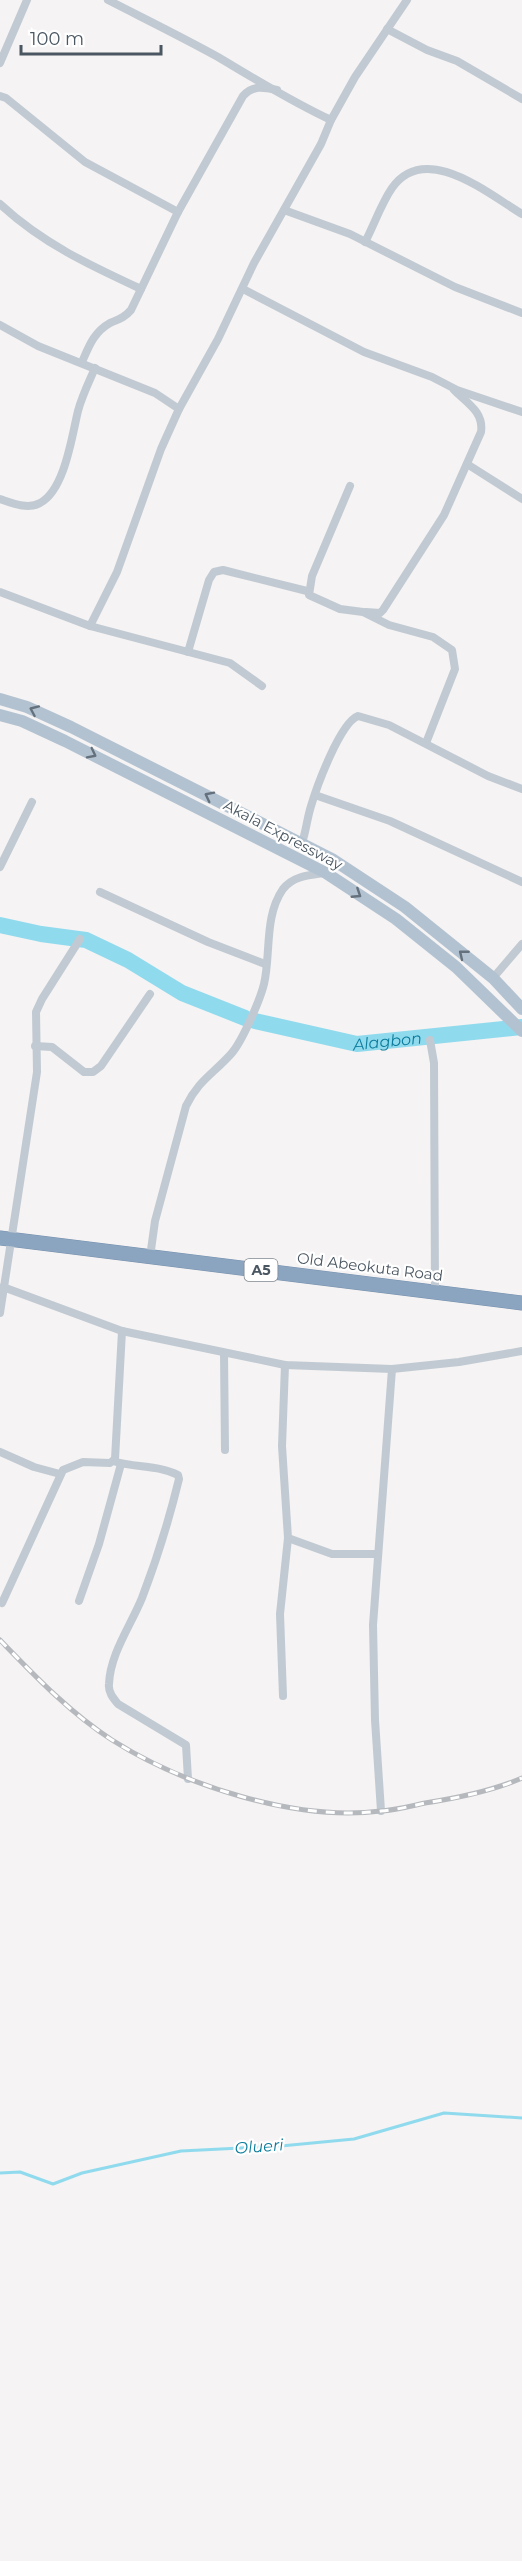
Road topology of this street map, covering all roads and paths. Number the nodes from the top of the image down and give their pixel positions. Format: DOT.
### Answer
graph roads {
  1 [pos="27,0"];
  2 [pos="108,0"];
  3 [pos="407,0"];
  4 [pos="387,29"];
  5 [pos="0,63"];
  6 [pos="277,90"];
  7 [pos="0,96"];
  8 [pos="522,99"];
  9 [pos="331,120"];
  10 [pos="0,204"];
  11 [pos="284,210"];
  12 [pos="178,212"];
  13 [pos="522,214"];
  14 [pos="365,242"];
  15 [pos="141,289"];
  16 [pos="243,289"];
  17 [pos="522,314"];
  18 [pos="0,325"];
  19 [pos="82,362"];
  20 [pos="95,368"];
  21 [pos="451,387"];
  22 [pos="179,409"];
  23 [pos="522,412"];
  24 [pos="467,464"];
  25 [pos="350,486"];
  26 [pos="0,499"];
  27 [pos="522,499"];
  28 [pos="308,591"];
  29 [pos="0,592"];
  30 [pos="363,612"];
  31 [pos="90,626"];
  32 [pos="188,652"];
  33 [pos="262,686"];
  34 [pos="0,699"];
  35 [pos="0,715"];
  36 [pos="426,743"];
  37 [pos="522,789"];
  38 [pos="315,795"];
  39 [pos="32,801"];
  40 [pos="302,843"];
  41 [pos="332,859"];
  42 [pos="0,867"];
  43 [pos="326,873"];
  44 [pos="522,882"];
  45 [pos="100,892"];
  46 [pos="80,939"];
  47 [pos="522,944"];
  48 [pos="266,964"];
  49 [pos="493,978"];
  50 [pos="150,994"];
  51 [pos="522,1008"];
  52 [pos="522,1031"];
  53 [pos="430,1040"];
  54 [pos="35,1046"];
  55 [pos="5,1239"];
  56 [pos="150,1257"];
  57 [pos="3,1287"];
  58 [pos="435,1292"];
  59 [pos="522,1303"];
  60 [pos="0,1313"];
  61 [pos="122,1331"];
  62 [pos="522,1351"];
  63 [pos="224,1353"];
  64 [pos="285,1365"];
  65 [pos="392,1369"];
  66 [pos="225,1450"];
  67 [pos="0,1452"];
  68 [pos="117,1462"];
  69 [pos="60,1474"];
  70 [pos="288,1539"];
  71 [pos="378,1554"];
  72 [pos="79,1601"];
  73 [pos="2,1604"];
  74 [pos="283,1696"];
  75 [pos="188,1779"];
  76 [pos="381,1811"];
  1 -- 5 [label="street"];
  2 -- 6 [label="street"];
  3 -- 4 [label="street"];
  4 -- 8 [label="street"];
  4 -- 9 [label="street"];
  6 -- 9 [label="street"];
  6 -- 12 [label="street"];
  7 -- 12 [label="street"];
  9 -- 11 [label="street"];
  10 -- 15 [label="street"];
  11 -- 14 [label="street"];
  11 -- 16 [label="street"];
  12 -- 15 [label="street"];
  13 -- 14 [label="street"];
  14 -- 17 [label="street"];
  15 -- 19 [label="street"];
  16 -- 21 [label="street"];
  16 -- 22 [label="street"];
  18 -- 19 [label="street"];
  19 -- 20 [label="street"];
  20 -- 22 [label="street"];
  20 -- 26 [label="street"];
  21 -- 23 [label="street"];
  21 -- 24 [label="street"];
  22 -- 31 [label="street"];
  24 -- 27 [label="street"];
  24 -- 30 [label="street"];
  25 -- 28 [label="street"];
  28 -- 30 [label="street"];
  28 -- 32 [label="street"];
  29 -- 31 [label="street"];
  30 -- 36 [label="street"];
  31 -- 32 [label="street"];
  32 -- 33 [label="street"];
  40 -- 34 [label="main road, Akala Expressway, one-way"];
  35 -- 43 [label="main road, Akala Expressway, one-way"];
  36 -- 37 [label="street"];
  36 -- 38 [label="street"];
  38 -- 40 [label="street"];
  38 -- 44 [label="street"];
  39 -- 42 [label="street"];
  40 -- 41 [label="main road, Akala Expressway"];
  41 -- 43 [label="main road"];
  49 -- 41 [label="main road, Akala Expressway, one-way"];
  43 -- 48 [label="street"];
  43 -- 52 [label="main road, Akala Expressway, one-way"];
  45 -- 48 [label="street"];
  46 -- 54 [label="street"];
  47 -- 49 [label="street"];
  48 -- 56 [label="street"];
  49 -- 51 [label="main road, Akala Expressway"];
  50 -- 54 [label="street"];
  53 -- 58 [label="street"];
  54 -- 55 [label="street"];
  55 -- 56 [label="highway, Old Abeokuta Road / A5"];
  55 -- 57 [label="street"];
  56 -- 58 [label="highway, Old Abeokuta Road / A5"];
  57 -- 60 [label="street"];
  57 -- 61 [label="street"];
  58 -- 59 [label="highway, Old Abeokuta Road / A5"];
  61 -- 63 [label="street"];
  61 -- 68 [label="street"];
  62 -- 65 [label="street"];
  63 -- 64 [label="street"];
  63 -- 66 [label="street"];
  64 -- 65 [label="street"];
  64 -- 70 [label="street"];
  65 -- 71 [label="street"];
  67 -- 69 [label="street"];
  68 -- 69 [label="street"];
  68 -- 72 [label="street"];
  68 -- 75 [label="street"];
  69 -- 73 [label="street"];
  70 -- 71 [label="street"];
  70 -- 74 [label="street"];
  71 -- 76 [label="street"];
}
